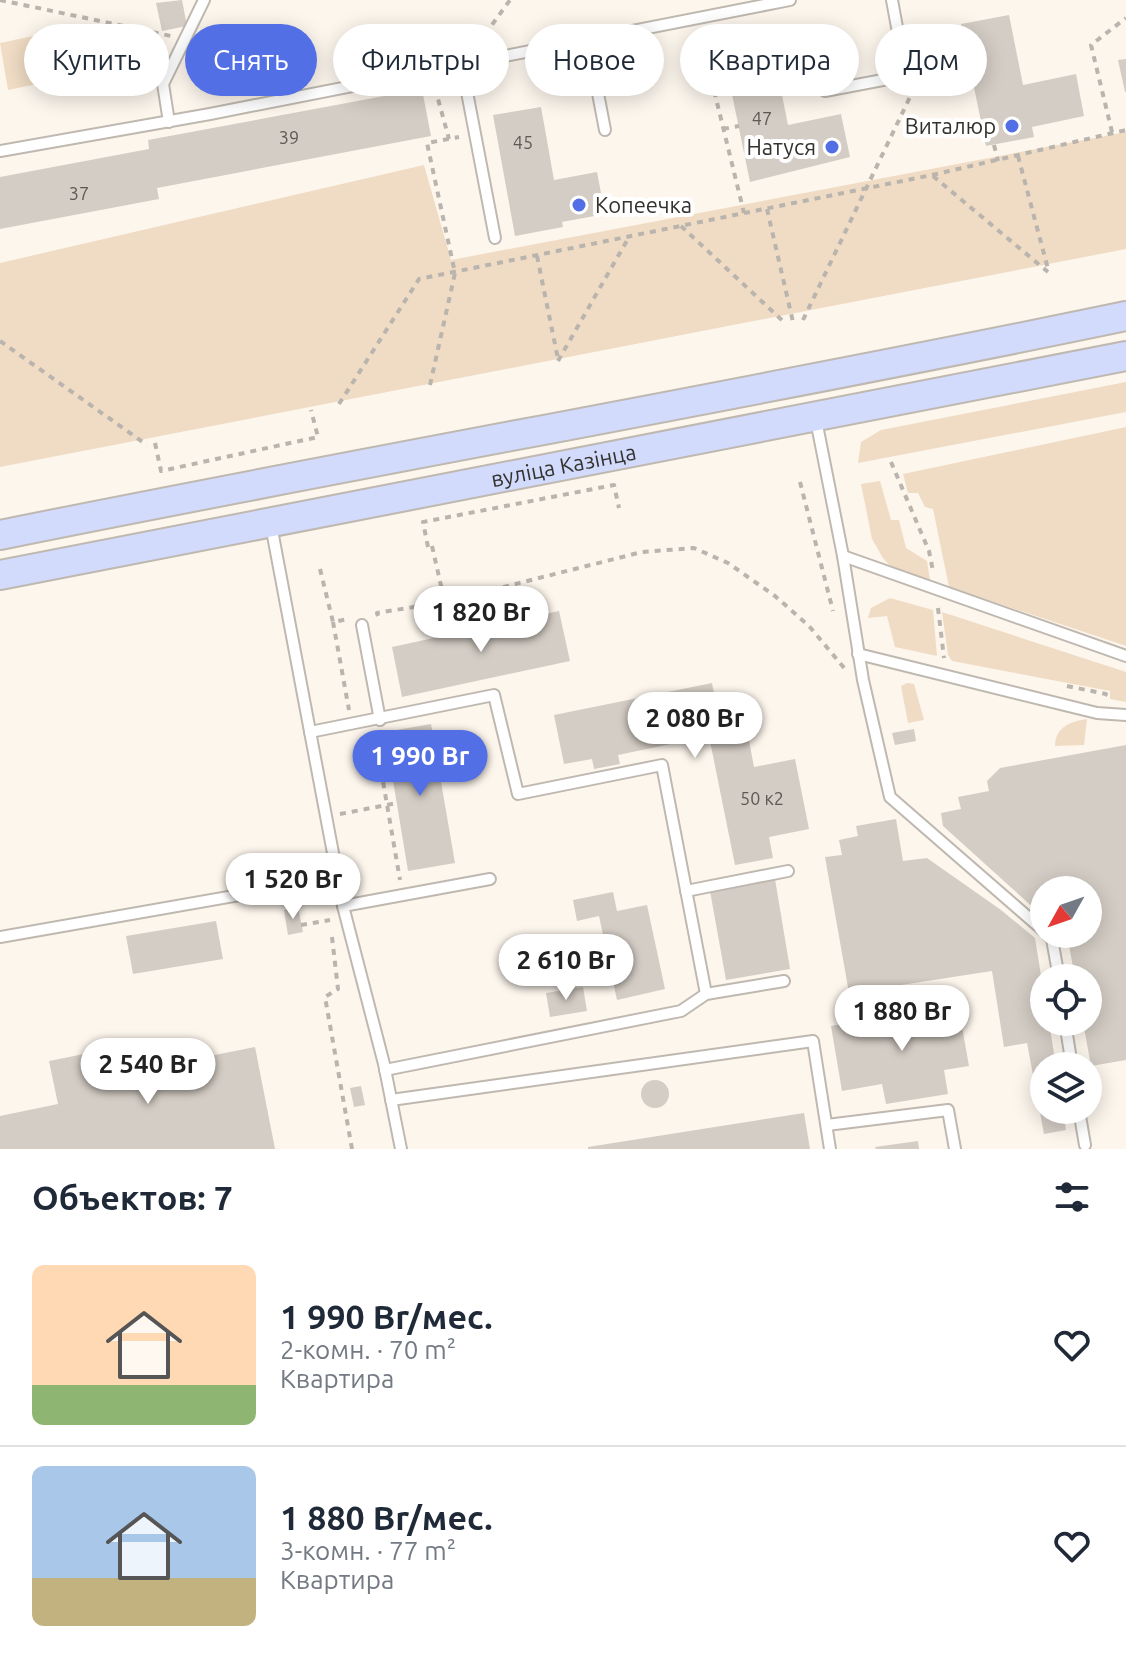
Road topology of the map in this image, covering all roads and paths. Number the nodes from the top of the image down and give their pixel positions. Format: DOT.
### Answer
graph roads {
  1 [pos="0,0"];
  2 [pos="204,0"];
  3 [pos="510,0"];
  4 [pos="790,0"];
  5 [pos="892,0"];
  6 [pos="772,2"];
  7 [pos="1126,18"];
  8 [pos="696,19"];
  9 [pos="192,24"];
  10 [pos="493,24"];
  11 [pos="896,24"];
  12 [pos="664,26"];
  13 [pos="185,39"];
  14 [pos="333,91"];
  15 [pos="437,96"];
  16 [pos="468,96"];
  17 [pos="599,96"];
  18 [pos="910,96"];
  19 [pos="169,122"];
  20 [pos="739,126"];
  21 [pos="723,129"];
  22 [pos="605,130"];
  23 [pos="1126,130"];
  24 [pos="1112,133"];
  25 [pos="449,139"];
  26 [pos="994,145"];
  27 [pos="0,151"];
  28 [pos="1018,156"];
  29 [pos="998,161"];
  30 [pos="932,175"];
  31 [pos="865,189"];
  32 [pos="767,209"];
  33 [pos="744,213"];
  34 [pos="681,226"];
  35 [pos="629,237"];
  36 [pos="495,238"];
  37 [pos="537,256"];
  38 [pos="455,273"];
  39 [pos="1126,316"];
  40 [pos="803,320"];
  41 [pos="793,322"];
  42 [pos="785,323"];
  43 [pos="0,341"];
  44 [pos="1126,356"];
  45 [pos="807,382"];
  46 [pos="430,385"];
  47 [pos="339,404"];
  48 [pos="311,410"];
  49 [pos="815,418"];
  50 [pos="155,443"];
  51 [pos="147,445"];
  52 [pos="891,462"];
  53 [pos="262,482"];
  54 [pos="800,482"];
  55 [pos="619,508"];
  56 [pos="271,523"];
  57 [pos="0,535"];
  58 [pos="843,556"];
  59 [pos="320,569"];
  60 [pos="0,575"];
  61 [pos="936,589"];
  62 [pos="444,602"];
  63 [pos="331,612"];
  64 [pos="333,622"];
  65 [pos="836,624"];
  66 [pos="362,625"];
  67 [pos="380,628"];
  68 [pos="452,634"];
  69 [pos="842,650"];
  70 [pos="858,654"];
  71 [pos="1126,656"];
  72 [pos="944,661"];
  73 [pos="847,671"];
  74 [pos="863,680"];
  75 [pos="1062,685"];
  76 [pos="1097,713"];
  77 [pos="1126,715"];
  78 [pos="376,721"];
  79 [pos="352,725"];
  80 [pos="310,732"];
  81 [pos="397,803"];
  82 [pos="387,805"];
  83 [pos="326,816"];
  84 [pos="788,871"];
  85 [pos="337,878"];
  86 [pos="490,879"];
  87 [pos="686,891"];
  88 [pos="403,895"];
  89 [pos="343,906"];
  90 [pos="1030,919"];
  91 [pos="330,920"];
  92 [pos="301,925"];
  93 [pos="0,937"];
  94 [pos="784,981"];
  95 [pos="706,994"];
  96 [pos="385,1070"];
  97 [pos="339,1072"];
  98 [pos="391,1100"];
  99 [pos="1081,1124"];
  100 [pos="827,1125"];
  101 [pos="1085,1145"];
  102 [pos="352,1149"];
  103 [pos="401,1149"];
  104 [pos="830,1149"];
  105 [pos="955,1149"];
  1 -- 13 [label="path"];
  2 -- 9 [label="lane"];
  3 -- 10 [label="path"];
  4 -- 6 [label="lane"];
  5 -- 11 [label="lane"];
  6 -- 8 [label="lane"];
  7 -- 24 [label="path"];
  8 -- 12 [label="lane"];
  8 -- 21 [label="path"];
  13 -- 19 [label="lane"];
  14 -- 19 [label="lane"];
  15 -- 25 [label="path"];
  16 -- 36 [label="lane"];
  17 -- 22 [label="lane"];
  18 -- 31 [label="path"];
  19 -- 27 [label="lane"];
  20 -- 21 [label="path"];
  21 -- 33 [label="path"];
  23 -- 24 [label="path"];
  24 -- 28 [label="path"];
  26 -- 29 [label="path"];
  28 -- 29 [label="path"];
  28 -- 30 [label="path"];
  29 -- 30 [label="path"];
  30 -- 31 [label="path"];
  31 -- 32 [label="path"];
  31 -- 40 [label="path"];
  32 -- 33 [label="path"];
  32 -- 41 [label="path"];
  33 -- 34 [label="path"];
  34 -- 35 [label="path"];
  34 -- 42 [label="path"];
  35 -- 37 [label="path"];
  35 -- 37 [label="path"];
  37 -- 38 [label="path"];
  38 -- 46 [label="path"];
  38 -- 47 [label="path"];
  39 -- 45 [label="main road, вуліца Казінца"];
  43 -- 51 [label="path"];
  44 -- 49 [label="main road, вуліца Казінца"];
  45 -- 49 [label="main road"];
  45 -- 53 [label="main road, вуліца Казінца"];
  48 -- 50 [label="path"];
  49 -- 56 [label="main road, вуліца Казінца"];
  49 -- 58 [label="lane"];
  52 -- 61 [label="path"];
  53 -- 56 [label="main road"];
  53 -- 57 [label="main road, вуліца Казінца"];
  54 -- 65 [label="path"];
  55 -- 62 [label="path"];
  56 -- 60 [label="main road, вуліца Казінца"];
  56 -- 80 [label="lane"];
  58 -- 61 [label="lane"];
  58 -- 70 [label="lane"];
  59 -- 63 [label="path"];
  61 -- 71 [label="lane"];
  61 -- 72 [label="path"];
  62 -- 67 [label="path"];
  62 -- 68 [label="path"];
  62 -- 73 [label="path"];
  64 -- 79 [label="path"];
  66 -- 78 [label="lane"];
  69 -- 73 [label="path"];
  70 -- 74 [label="lane"];
  70 -- 76 [label="lane"];
  73 -- 74 [label="path"];
  74 -- 90 [label="lane"];
  75 -- 76 [label="path"];
  76 -- 77 [label="lane"];
  78 -- 79 [label="lane"];
  78 -- 82 [label="path"];
  78 -- 87 [label="lane"];
  79 -- 80 [label="lane"];
  80 -- 83 [label="lane"];
  81 -- 82 [label="path"];
  82 -- 83 [label="path"];
  82 -- 88 [label="path"];
  83 -- 85 [label="lane"];
  84 -- 87 [label="lane"];
  85 -- 89 [label="lane"];
  85 -- 93 [label="lane"];
  86 -- 88 [label="lane"];
  87 -- 95 [label="lane"];
  88 -- 89 [label="lane"];
  89 -- 96 [label="lane"];
  91 -- 92 [label="path"];
  94 -- 95 [label="lane"];
  95 -- 96 [label="lane"];
  96 -- 98 [label="lane"];
  97 -- 102 [label="path"];
  98 -- 100 [label="lane"];
  98 -- 103 [label="lane"];
  99 -- 101 [label="lane"];
  100 -- 104 [label="lane"];
  100 -- 105 [label="lane"];
}
